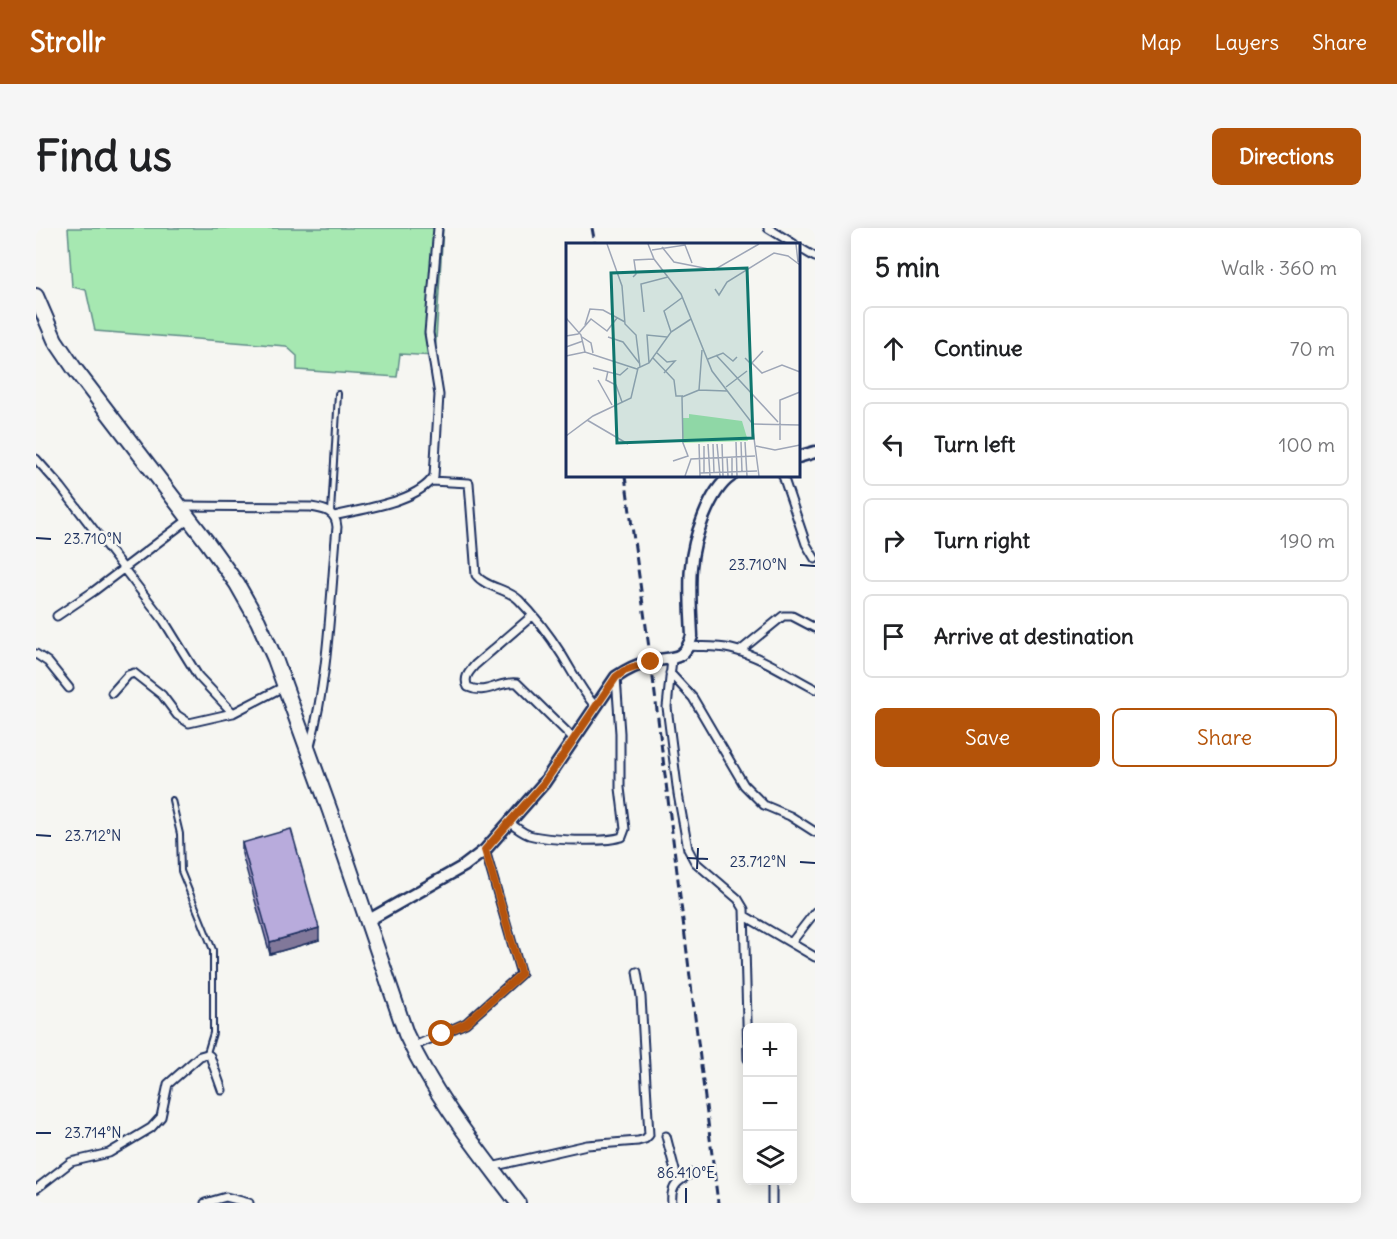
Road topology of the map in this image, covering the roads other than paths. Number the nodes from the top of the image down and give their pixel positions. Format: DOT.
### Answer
graph roads {
  1 [pos="438,228"];
  2 [pos="768,228"];
  3 [pos="792,243"];
  4 [pos="800,248"];
  5 [pos="815,257"];
  6 [pos="36,296"];
  7 [pos="39,311"];
  8 [pos="338,394"];
  9 [pos="815,452"];
  10 [pos="800,456"];
  11 [pos="36,459"];
  12 [pos="730,477"];
  13 [pos="783,477"];
  14 [pos="431,481"];
  15 [pos="178,506"];
  16 [pos="332,514"];
  17 [pos="189,519"];
  18 [pos="815,559"];
  19 [pos="123,568"];
  20 [pos="57,616"];
  21 [pos="532,616"];
  22 [pos="815,628"];
  23 [pos="689,646"];
  24 [pos="740,651"];
  25 [pos="36,654"];
  26 [pos="672,659"];
  27 [pos="670,673"];
  28 [pos="616,677"];
  29 [pos="285,686"];
  30 [pos="69,688"];
  31 [pos="815,689"];
  32 [pos="112,693"];
  33 [pos="595,706"];
  34 [pos="233,713"];
  35 [pos="573,738"];
  36 [pos="308,750"];
  37 [pos="172,800"];
  38 [pos="509,822"];
  39 [pos="815,832"];
  40 [pos="485,850"];
  41 [pos="815,912"];
  42 [pos="745,916"];
  43 [pos="367,921"];
  44 [pos="791,943"];
  45 [pos="815,957"];
  46 [pos="637,972"];
  47 [pos="746,1023"];
  48 [pos="412,1047"];
  49 [pos="207,1054"];
  50 [pos="222,1090"];
  51 [pos="666,1136"];
  52 [pos="491,1167"];
  53 [pos="692,1173"];
  54 [pos="678,1182"];
  55 [pos="772,1185"];
  56 [pos="36,1189"];
  57 [pos="205,1203"];
  58 [pos="249,1203"];
  59 [pos="518,1203"];
  60 [pos="672,1203"];
  61 [pos="772,1203"];
  1 -- 14 [label="street"];
  2 -- 3 [label="street"];
  4 -- 5 [label="street"];
  6 -- 7 [label="highway"];
  7 -- 15 [label="highway"];
  8 -- 16 [label="lane"];
  9 -- 10 [label="street"];
  11 -- 19 [label="street"];
  12 -- 23 [label="street"];
  13 -- 18 [label="street"];
  14 -- 16 [label="street"];
  14 -- 21 [label="street"];
  15 -- 16 [label="street"];
  15 -- 17 [label="highway"];
  16 -- 36 [label="street"];
  17 -- 19 [label="street"];
  17 -- 29 [label="highway"];
  19 -- 20 [label="street"];
  19 -- 34 [label="street"];
  21 -- 33 [label="street"];
  21 -- 35 [label="street"];
  22 -- 24 [label="street"];
  23 -- 24 [label="street"];
  23 -- 26 [label="street"];
  24 -- 31 [label="street"];
  25 -- 30 [label="street"];
  26 -- 27 [label="street"];
  26 -- 28 [label="street"];
  27 -- 39 [label="street"];
  27 -- 42 [label="street"];
  28 -- 33 [label="street"];
  28 -- 38 [label="street"];
  29 -- 34 [label="street"];
  29 -- 36 [label="highway"];
  32 -- 34 [label="street"];
  33 -- 35 [label="street"];
  35 -- 38 [label="street"];
  36 -- 43 [label="highway"];
  37 -- 49 [label="lane"];
  38 -- 40 [label="street"];
  40 -- 43 [label="street"];
  40 -- 48 [label="street"];
  41 -- 44 [label="street"];
  42 -- 44 [label="street"];
  42 -- 47 [label="street"];
  43 -- 48 [label="highway"];
  44 -- 45 [label="street"];
  46 -- 52 [label="street"];
  48 -- 52 [label="highway"];
  49 -- 50 [label="street"];
  49 -- 56 [label="street"];
  51 -- 54 [label="street"];
  52 -- 59 [label="highway"];
  53 -- 54 [label="street"];
  54 -- 60 [label="street"];
  55 -- 61 [label="street"];
  57 -- 58 [label="street"];
}
